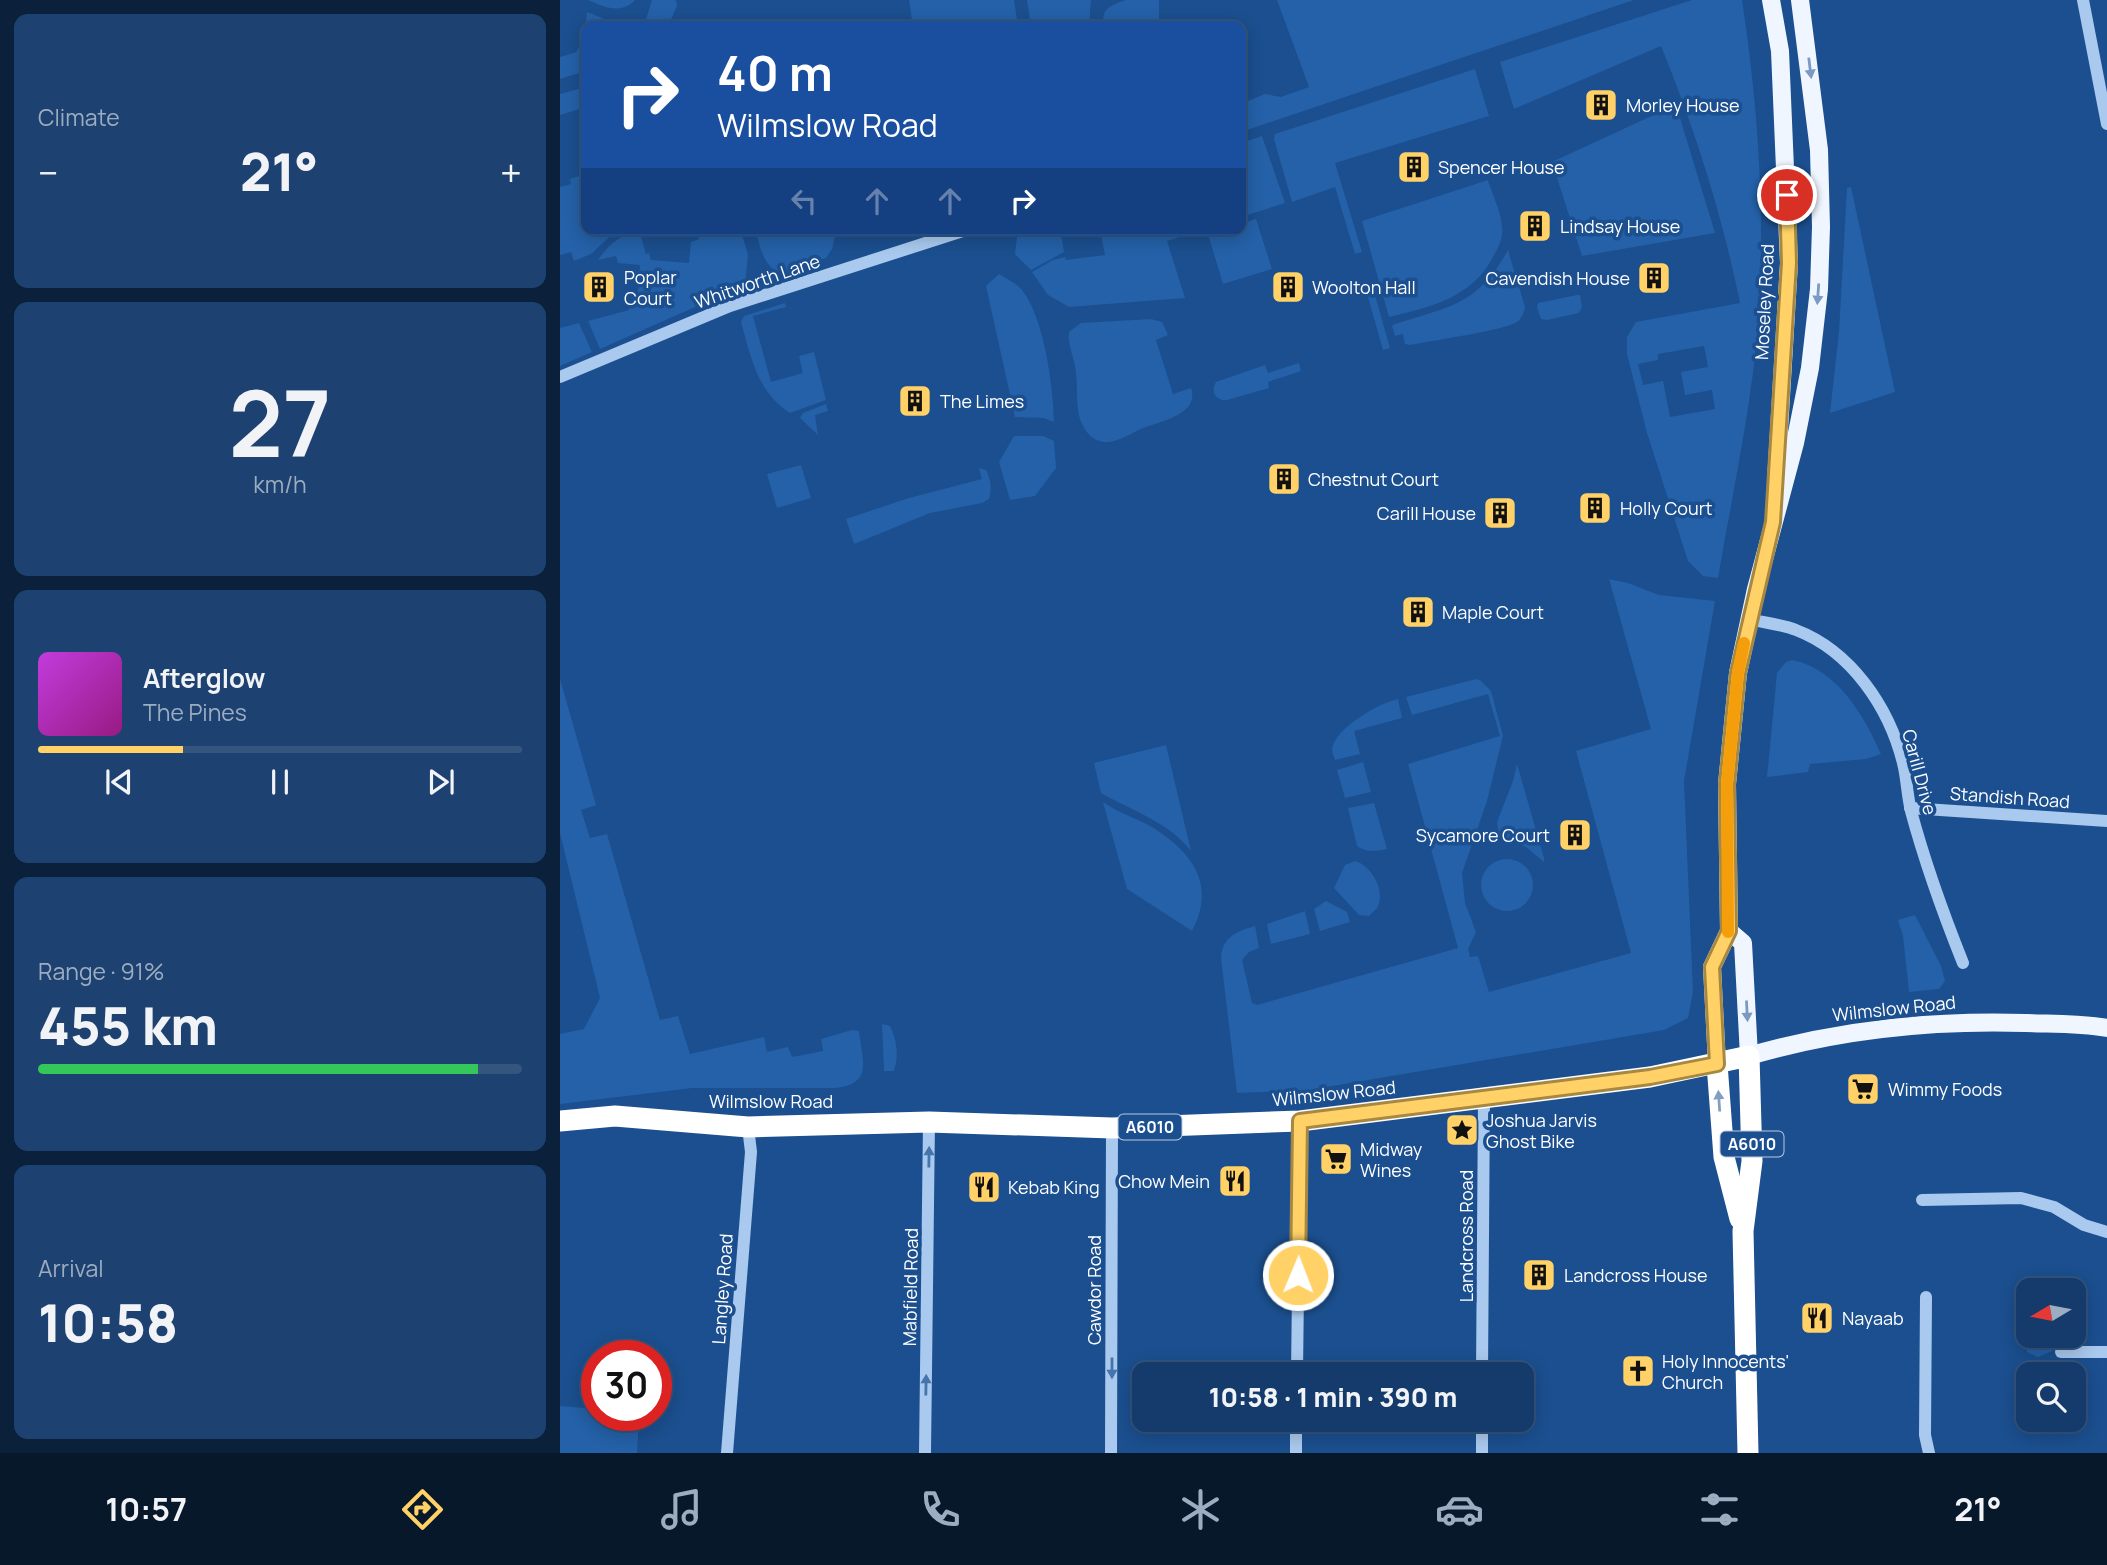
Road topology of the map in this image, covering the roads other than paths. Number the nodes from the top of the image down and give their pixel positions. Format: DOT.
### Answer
graph roads {
  1 [pos="1771,0"];
  2 [pos="1800,0"];
  3 [pos="2083,0"];
  4 [pos="2107,124"];
  5 [pos="950,235"];
  6 [pos="560,377"];
  7 [pos="1773,522"];
  8 [pos="1749,620"];
  9 [pos="1910,808"];
  10 [pos="2107,821"];
  11 [pos="1729,931"];
  12 [pos="1963,963"];
  13 [pos="2107,1028"];
  14 [pos="1749,1056"];
  15 [pos="1717,1064"];
  16 [pos="1484,1098"];
  17 [pos="560,1121"];
  18 [pos="1300,1121"];
  19 [pos="929,1122"];
  20 [pos="748,1127"];
  21 [pos="1112,1128"];
  22 [pos="1922,1200"];
  23 [pos="1743,1231"];
  24 [pos="2107,1232"];
  25 [pos="1926,1297"];
  26 [pos="2061,1352"];
  27 [pos="2107,1352"];
  28 [pos="1297,1362"];
  29 [pos="1482,1362"];
  30 [pos="1296,1432"];
  31 [pos="1482,1432"];
  32 [pos="727,1453"];
  33 [pos="925,1453"];
  34 [pos="1111,1453"];
  35 [pos="1296,1453"];
  36 [pos="1482,1453"];
  37 [pos="1748,1453"];
  38 [pos="1929,1453"];
  1 -- 7 [label="main road, Moseley Road"];
  2 -- 7 [label="main road, Moseley Road, one-way"];
  3 -- 4 [label="street"];
  5 -- 6 [label="street, Whitworth Lane"];
  7 -- 8 [label="main road, Moseley Road"];
  8 -- 9 [label="street, Carill Drive"];
  8 -- 11 [label="main road, Moseley Road"];
  9 -- 10 [label="street, Standish Road"];
  9 -- 12 [label="street, Carill Drive"];
  11 -- 14 [label="main road, Moseley Road, one-way"];
  11 -- 15 [label="main road, Moseley Road"];
  13 -- 14 [label="main road, Wilmslow Road"];
  14 -- 15 [label="highway, Wilmslow Road / A6010"];
  14 -- 23 [label="highway, A6010"];
  15 -- 16 [label="highway, Wilmslow Road / A6010"];
  23 -- 15 [label="highway, A6010, one-way"];
  16 -- 18 [label="highway, Wilmslow Road / A6010"];
  16 -- 29 [label="street, Landcross Road"];
  17 -- 20 [label="highway, Wilmslow Road / A6010"];
  18 -- 21 [label="highway, Wilmslow Road / A6010"];
  18 -- 28 [label="street"];
  19 -- 20 [label="highway, Wilmslow Road / A6010"];
  19 -- 21 [label="highway, Wilmslow Road / A6010"];
  33 -- 19 [label="street, Mabfield Road, one-way"];
  20 -- 32 [label="street, Langley Road"];
  21 -- 34 [label="street, Cawdor Road, one-way"];
  22 -- 24 [label="street"];
  23 -- 37 [label="highway, A6010"];
  25 -- 38 [label="street"];
  26 -- 27 [label="street"];
  30 -- 35 [label="street"];
  31 -- 36 [label="street"];
}
